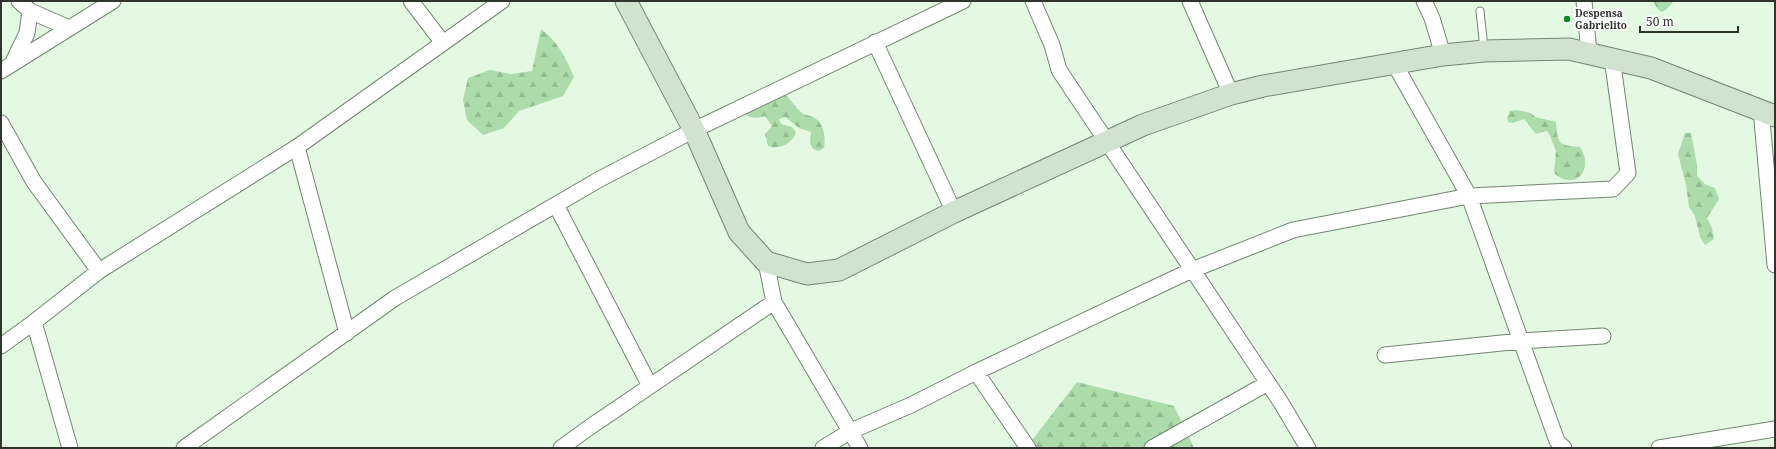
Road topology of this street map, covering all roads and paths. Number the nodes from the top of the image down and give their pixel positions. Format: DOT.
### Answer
graph roads {
  1 [pos="19,1"];
  2 [pos="113,1"];
  3 [pos="410,1"];
  4 [pos="502,1"];
  5 [pos="626,1"];
  6 [pos="963,1"];
  7 [pos="1033,1"];
  8 [pos="1190,1"];
  9 [pos="1424,1"];
  10 [pos="1584,1"];
  11 [pos="30,11"];
  12 [pos="1480,11"];
  13 [pos="69,28"];
  14 [pos="875,42"];
  15 [pos="443,43"];
  16 [pos="1484,51"];
  17 [pos="1589,52"];
  18 [pos="1443,55"];
  19 [pos="1612,58"];
  20 [pos="14,62"];
  21 [pos="1394,64"];
  22 [pos="1,71"];
  23 [pos="1231,94"];
  24 [pos="1768,113"];
  25 [pos="1,123"];
  26 [pos="694,130"];
  27 [pos="1107,142"];
  28 [pos="297,147"];
  29 [pos="1469,196"];
  30 [pos="556,205"];
  31 [pos="954,212"];
  32 [pos="766,262"];
  33 [pos="1775,266"];
  34 [pos="1192,270"];
  35 [pos="99,271"];
  36 [pos="774,302"];
  37 [pos="34,322"];
  38 [pos="347,333"];
  39 [pos="1603,336"];
  40 [pos="1521,341"];
  41 [pos="1,346"];
  42 [pos="1385,355"];
  43 [pos="976,372"];
  44 [pos="1268,383"];
  45 [pos="650,386"];
  46 [pos="1775,430"];
  47 [pos="851,431"];
  48 [pos="70,448"];
  49 [pos="184,448"];
  50 [pos="561,448"];
  51 [pos="823,448"];
  52 [pos="860,448"];
  53 [pos="1028,448"];
  54 [pos="1152,448"];
  55 [pos="1308,448"];
  56 [pos="1564,448"];
  57 [pos="1659,448"];
  1 -- 11 [label="street"];
  2 -- 13 [label="street"];
  3 -- 15 [label="street"];
  4 -- 15 [label="street"];
  5 -- 26 [label="street"];
  6 -- 14 [label="street"];
  7 -- 27 [label="street"];
  8 -- 23 [label="street"];
  9 -- 18 [label="street"];
  10 -- 17 [label="street"];
  11 -- 13 [label="street"];
  11 -- 20 [label="street"];
  12 -- 16 [label="lane"];
  13 -- 20 [label="street"];
  14 -- 26 [label="street"];
  14 -- 31 [label="street"];
  15 -- 28 [label="street"];
  16 -- 17 [label="street"];
  16 -- 18 [label="street"];
  17 -- 19 [label="street"];
  18 -- 21 [label="street"];
  19 -- 24 [label="street"];
  19 -- 29 [label="street"];
  20 -- 22 [label="street"];
  21 -- 23 [label="street"];
  21 -- 29 [label="street"];
  23 -- 27 [label="street"];
  24 -- 33 [label="street"];
  25 -- 35 [label="street"];
  26 -- 30 [label="street"];
  26 -- 32 [label="street"];
  27 -- 31 [label="street"];
  27 -- 34 [label="street"];
  28 -- 35 [label="street"];
  28 -- 38 [label="street"];
  29 -- 34 [label="street"];
  29 -- 40 [label="street"];
  30 -- 38 [label="street"];
  30 -- 45 [label="street"];
  31 -- 32 [label="street"];
  32 -- 36 [label="street"];
  34 -- 43 [label="street"];
  34 -- 44 [label="street"];
  35 -- 37 [label="street"];
  36 -- 45 [label="street"];
  36 -- 47 [label="street"];
  37 -- 41 [label="street"];
  37 -- 48 [label="street"];
  38 -- 49 [label="street"];
  39 -- 40 [label="street"];
  40 -- 42 [label="street"];
  40 -- 56 [label="street"];
  43 -- 47 [label="street"];
  43 -- 53 [label="street"];
  44 -- 54 [label="street"];
  44 -- 55 [label="street"];
  45 -- 50 [label="street"];
  46 -- 57 [label="street"];
  47 -- 51 [label="street"];
  47 -- 52 [label="street"];
}
